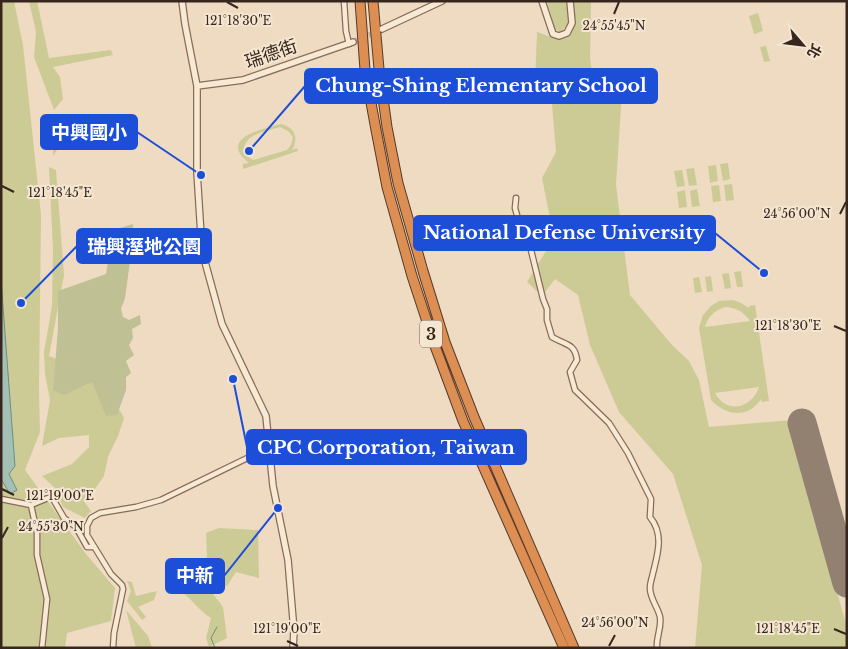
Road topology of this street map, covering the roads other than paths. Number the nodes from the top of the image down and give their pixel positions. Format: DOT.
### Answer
graph roads {
  1 [pos="182,1"];
  2 [pos="344,1"];
  3 [pos="360,1"];
  4 [pos="373,1"];
  5 [pos="442,1"];
  6 [pos="542,1"];
  7 [pos="570,1"];
  8 [pos="382,29"];
  9 [pos="351,43"];
  10 [pos="197,86"];
  11 [pos="516,198"];
  12 [pos="270,448"];
  13 [pos="1,499"];
  14 [pos="31,505"];
  15 [pos="93,547"];
  16 [pos="42,648"];
  17 [pos="113,648"];
  18 [pos="293,648"];
  19 [pos="564,648"];
  20 [pos="574,648"];
  21 [pos="658,648"];
  1 -- 10 [label="street"];
  2 -- 9 [label="street"];
  3 -- 19 [label="highway, 3"];
  4 -- 20 [label="highway, 3"];
  5 -- 8 [label="street"];
  6 -- 7 [label="street"];
  9 -- 10 [label="street, 瑞德街"];
  10 -- 12 [label="street"];
  11 -- 21 [label="street"];
  12 -- 15 [label="street"];
  12 -- 18 [label="street"];
  13 -- 14 [label="street"];
  14 -- 15 [label="street"];
  14 -- 16 [label="street"];
  15 -- 17 [label="street"];
}
